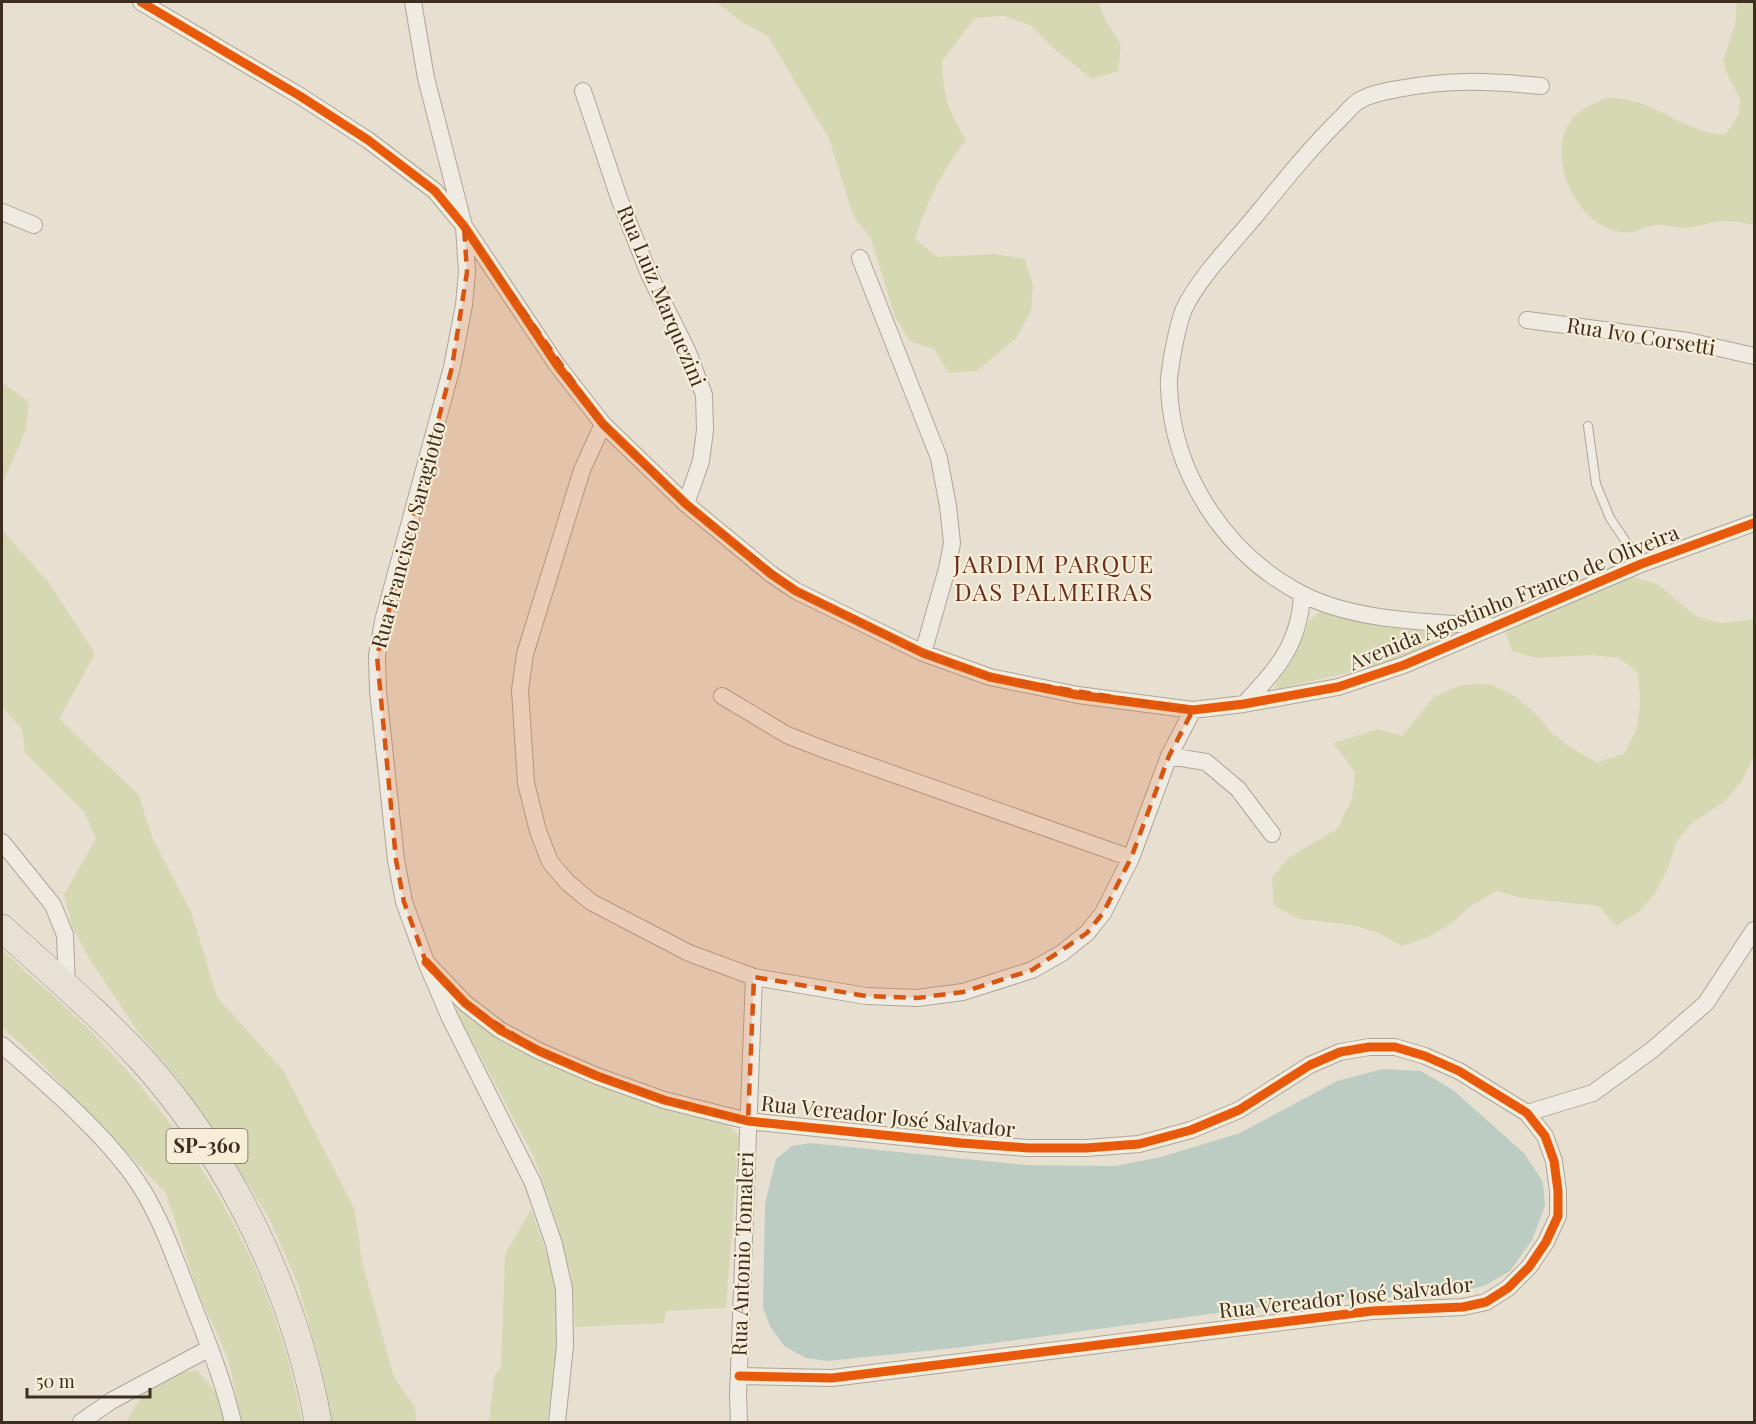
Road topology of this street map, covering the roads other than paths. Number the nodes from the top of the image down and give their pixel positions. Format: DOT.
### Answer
graph roads {
  1 [pos="141,2"];
  2 [pos="413,2"];
  3 [pos="1541,86"];
  4 [pos="584,91"];
  5 [pos="2,212"];
  6 [pos="34,225"];
  7 [pos="464,226"];
  8 [pos="860,258"];
  9 [pos="1527,320"];
  10 [pos="1755,356"];
  11 [pos="603,424"];
  12 [pos="1588,426"];
  13 [pos="686,504"];
  14 [pos="1755,524"];
  15 [pos="1641,564"];
  16 [pos="1302,594"];
  17 [pos="1496,626"];
  18 [pos="923,653"];
  19 [pos="722,696"];
  20 [pos="1244,704"];
  21 [pos="1194,710"];
  22 [pos="1169,756"];
  23 [pos="1272,834"];
  24 [pos="2,842"];
  25 [pos="1131,858"];
  26 [pos="2,928"];
  27 [pos="1755,930"];
  28 [pos="426,962"];
  29 [pos="754,977"];
  30 [pos="67,988"];
  31 [pos="2,1045"];
  32 [pos="1527,1113"];
  33 [pos="748,1121"];
  34 [pos="210,1348"];
  35 [pos="739,1376"];
  36 [pos="81,1422"];
  37 [pos="233,1422"];
  38 [pos="318,1422"];
  39 [pos="557,1422"];
  40 [pos="739,1422"];
  1 -- 7 [label="street"];
  2 -- 7 [label="street"];
  3 -- 16 [label="street"];
  4 -- 13 [label="street, Rua Luiz Marquezini"];
  5 -- 6 [label="street"];
  7 -- 11 [label="street, Avenida Agostinho Franco de Oliveira"];
  7 -- 28 [label="street, Rua Francisco Saragiotto"];
  8 -- 18 [label="street"];
  9 -- 10 [label="street, Rua Ivo Corsetti"];
  11 -- 13 [label="street, Avenida Agostinho Franco de Oliveira"];
  11 -- 29 [label="street"];
  12 -- 15 [label="lane"];
  13 -- 18 [label="street, Avenida Agostinho Franco de Oliveira"];
  14 -- 15 [label="street, Avenida Agostinho Franco de Oliveira"];
  15 -- 17 [label="street, Avenida Agostinho Franco de Oliveira"];
  16 -- 17 [label="street"];
  16 -- 20 [label="street"];
  17 -- 20 [label="street, Avenida Agostinho Franco de Oliveira"];
  18 -- 21 [label="street, Avenida Agostinho Franco de Oliveira"];
  19 -- 25 [label="street"];
  20 -- 21 [label="street, Avenida Agostinho Franco de Oliveira"];
  21 -- 22 [label="street"];
  22 -- 23 [label="street"];
  22 -- 25 [label="street"];
  24 -- 30 [label="street"];
  25 -- 29 [label="street"];
  26 -- 30 [label="main road, SP-360"];
  27 -- 32 [label="street"];
  28 -- 33 [label="street, Rua Vereador José Salvador"];
  28 -- 39 [label="street, Rua Francisco Saragiotto"];
  29 -- 33 [label="street, Rua Antonio Tomaleri"];
  30 -- 38 [label="main road, SP-360"];
  31 -- 34 [label="street"];
  32 -- 33 [label="street, Rua Vereador José Salvador"];
  32 -- 35 [label="street, Rua Vereador José Salvador"];
  33 -- 35 [label="street, Rua Antonio Tomaleri"];
  34 -- 36 [label="street"];
  34 -- 37 [label="street"];
  35 -- 40 [label="street, Rua Antonio Tomaleri"];
}
